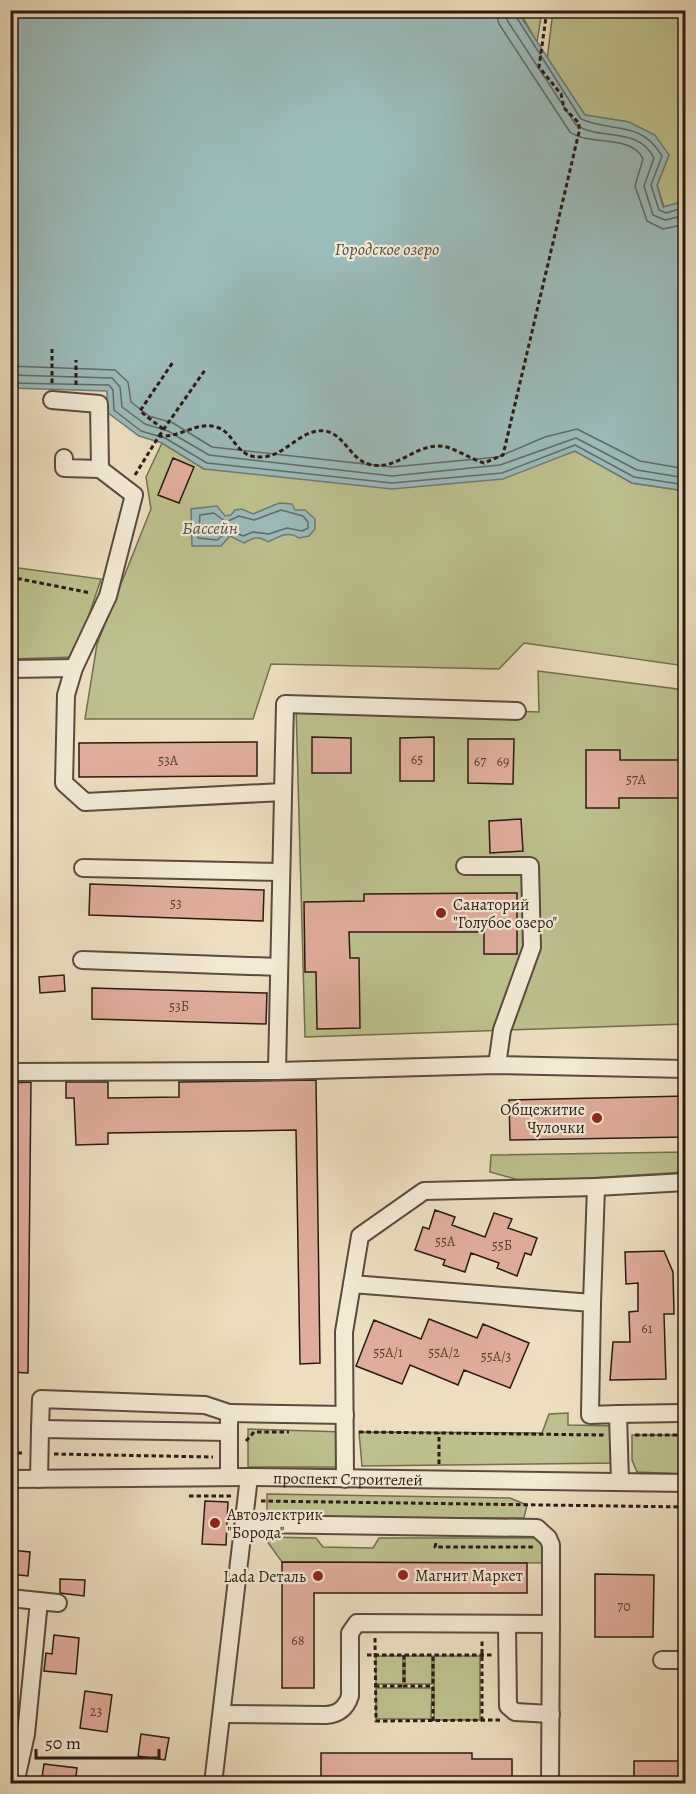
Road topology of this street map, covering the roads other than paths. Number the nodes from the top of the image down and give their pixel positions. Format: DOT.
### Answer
graph roads {
  1 [pos="52,400"];
  2 [pos="64,458"];
  3 [pos="100,469"];
  4 [pos="74,668"];
  5 [pos="10,669"];
  6 [pos="518,711"];
  7 [pos="283,792"];
  8 [pos="465,866"];
  9 [pos="83,868"];
  10 [pos="281,872"];
  11 [pos="82,960"];
  12 [pos="279,967"];
  13 [pos="497,1065"];
  14 [pos="686,1069"];
  15 [pos="277,1071"];
  16 [pos="10,1072"];
  17 [pos="686,1182"];
  18 [pos="596,1187"];
  19 [pos="352,1284"];
  20 [pos="592,1303"];
  21 [pos="229,1413"];
  22 [pos="682,1413"];
  23 [pos="618,1414"];
  24 [pos="345,1415"];
  25 [pos="40,1429"];
  26 [pos="229,1432"];
  27 [pos="229,1477"];
  28 [pos="249,1477"];
  29 [pos="10,1479"];
  30 [pos="39,1479"];
  31 [pos="345,1479"];
  32 [pos="620,1482"];
  33 [pos="686,1483"];
  34 [pos="245,1524"];
  35 [pos="10,1598"];
  36 [pos="39,1601"];
  37 [pos="58,1603"];
  38 [pos="507,1624"];
  39 [pos="552,1624"];
  40 [pos="662,1660"];
  41 [pos="686,1660"];
  42 [pos="222,1714"];
  43 [pos="551,1714"];
  44 [pos="15,1784"];
  45 [pos="213,1784"];
  46 [pos="550,1784"];
  1 -- 3 [label="street"];
  2 -- 3 [label="street"];
  3 -- 4 [label="street"];
  4 -- 5 [label="street"];
  4 -- 7 [label="street"];
  6 -- 7 [label="street"];
  7 -- 10 [label="street"];
  8 -- 13 [label="street"];
  9 -- 10 [label="street"];
  10 -- 12 [label="street"];
  11 -- 12 [label="street"];
  12 -- 15 [label="street"];
  13 -- 14 [label="street"];
  13 -- 15 [label="street"];
  15 -- 16 [label="street"];
  17 -- 18 [label="street"];
  18 -- 19 [label="street"];
  18 -- 20 [label="street"];
  19 -- 20 [label="street"];
  19 -- 24 [label="street"];
  20 -- 23 [label="street"];
  21 -- 24 [label="street"];
  21 -- 25 [label="street"];
  21 -- 26 [label="street"];
  22 -- 23 [label="street"];
  23 -- 32 [label="street"];
  24 -- 31 [label="street"];
  25 -- 26 [label="street"];
  25 -- 30 [label="street"];
  26 -- 27 [label="street"];
  27 -- 28 [label="street, проспект Строителей"];
  27 -- 30 [label="street, проспект Строителей"];
  28 -- 31 [label="street, проспект Строителей"];
  28 -- 34 [label="street"];
  29 -- 30 [label="street, проспект Строителей"];
  31 -- 32 [label="street, проспект Строителей"];
  32 -- 33 [label="street, проспект Строителей"];
  34 -- 39 [label="street"];
  34 -- 42 [label="street"];
  35 -- 36 [label="street"];
  36 -- 37 [label="street"];
  36 -- 44 [label="street"];
  38 -- 39 [label="street"];
  38 -- 42 [label="street"];
  38 -- 43 [label="street"];
  39 -- 43 [label="street"];
  40 -- 41 [label="street"];
  42 -- 45 [label="street"];
  43 -- 46 [label="street"];
}
